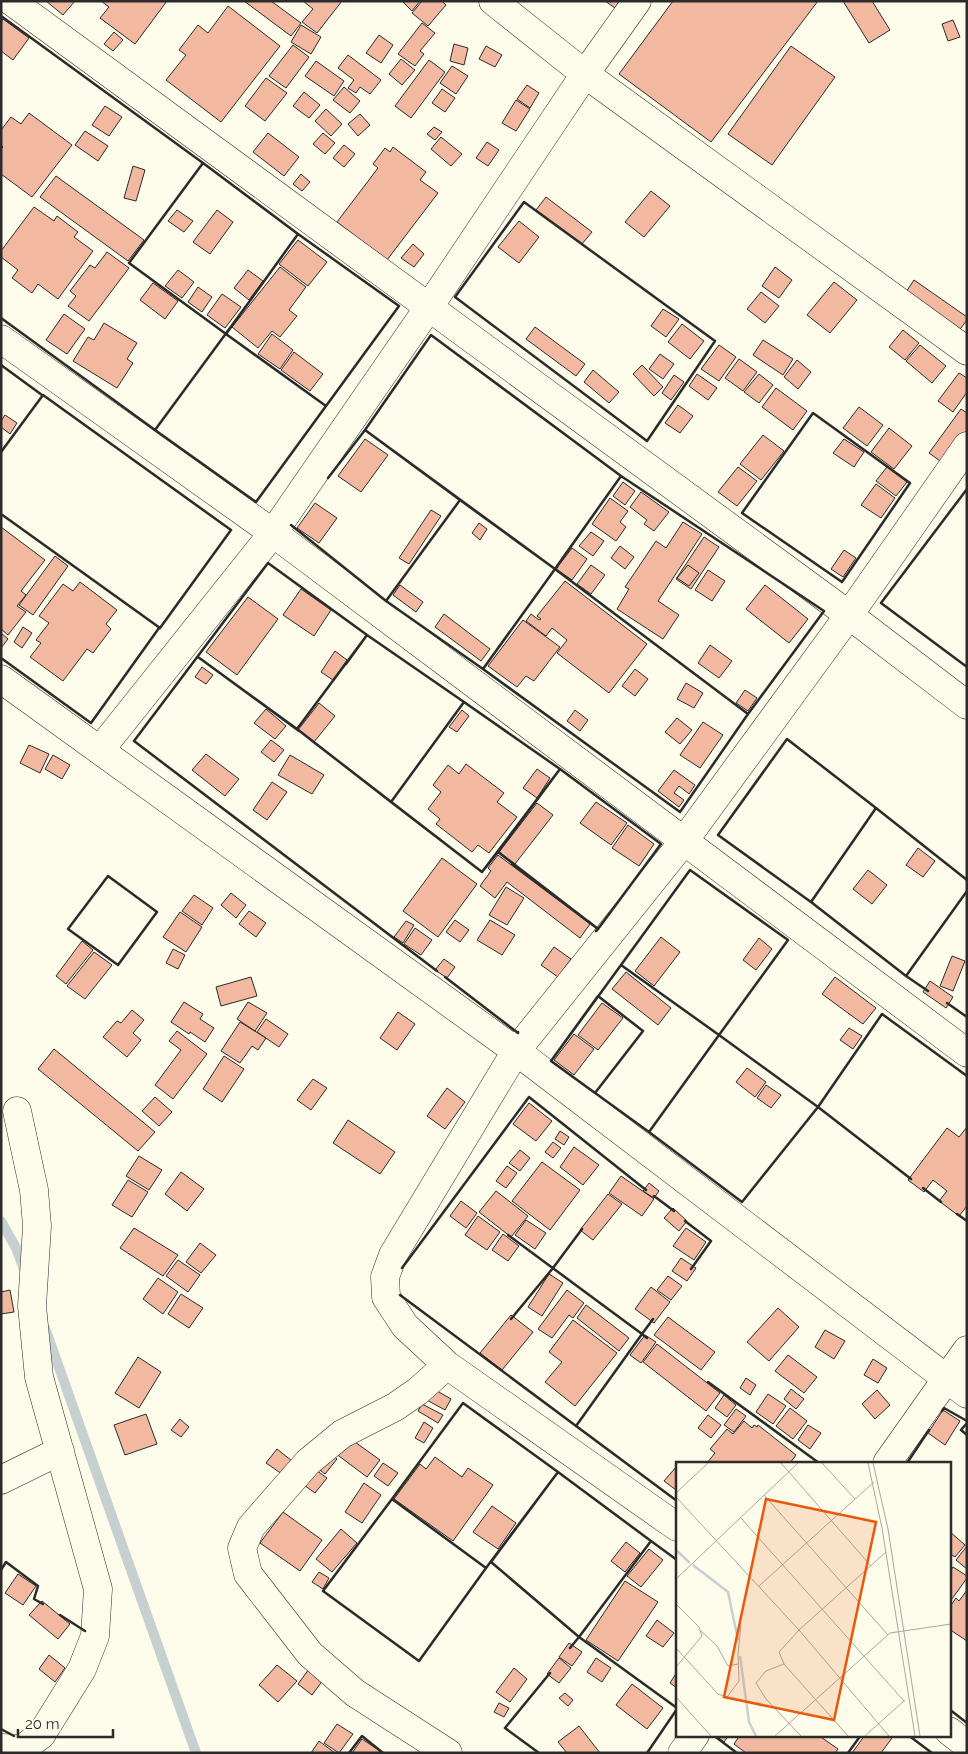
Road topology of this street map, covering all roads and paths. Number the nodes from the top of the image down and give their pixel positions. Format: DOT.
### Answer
graph roads {
  1 [pos="11,1"];
  2 [pos="494,1"];
  3 [pos="637,1"];
  4 [pos="585,74"];
  5 [pos="429,307"];
  6 [pos="1,339"];
  7 [pos="967,351"];
  8 [pos="967,446"];
  9 [pos="273,533"];
  10 [pos="849,615"];
  11 [pos="1,679"];
  12 [pos="967,706"];
  13 [pos="100,750"];
  14 [pos="684,841"];
  15 [pos="516,1051"];
  16 [pos="967,1053"];
  17 [pos="17,1111"];
  18 [pos="967,1350"];
  19 [pos="447,1365"];
  20 [pos="956,1386"];
  21 [pos="60,1451"];
  22 [pos="887,1462"];
  23 [pos="1,1480"];
  24 [pos="676,1526"];
  25 [pos="950,1732"];
  26 [pos="694,1736"];
  27 [pos="967,1745"];
  28 [pos="1,1748"];
  29 [pos="448,1753"];
  30 [pos="682,1753"];
  1 -- 5 [label="street"];
  2 -- 4 [label="street"];
  3 -- 4 [label="street"];
  4 -- 5 [label="street"];
  4 -- 7 [label="street"];
  5 -- 9 [label="street"];
  5 -- 10 [label="street"];
  6 -- 9 [label="street"];
  8 -- 10 [label="street"];
  9 -- 13 [label="street"];
  9 -- 14 [label="street"];
  10 -- 12 [label="street"];
  10 -- 14 [label="street"];
  11 -- 13 [label="street"];
  13 -- 15 [label="street"];
  14 -- 15 [label="street"];
  14 -- 16 [label="street"];
  15 -- 19 [label="street"];
  15 -- 20 [label="street"];
  17 -- 21 [label="street"];
  18 -- 20 [label="street"];
  19 -- 24 [label="street"];
  19 -- 29 [label="street"];
  20 -- 22 [label="street"];
  21 -- 23 [label="street"];
  21 -- 28 [label="street"];
  25 -- 27 [label="street"];
  26 -- 30 [label="street"];
}
